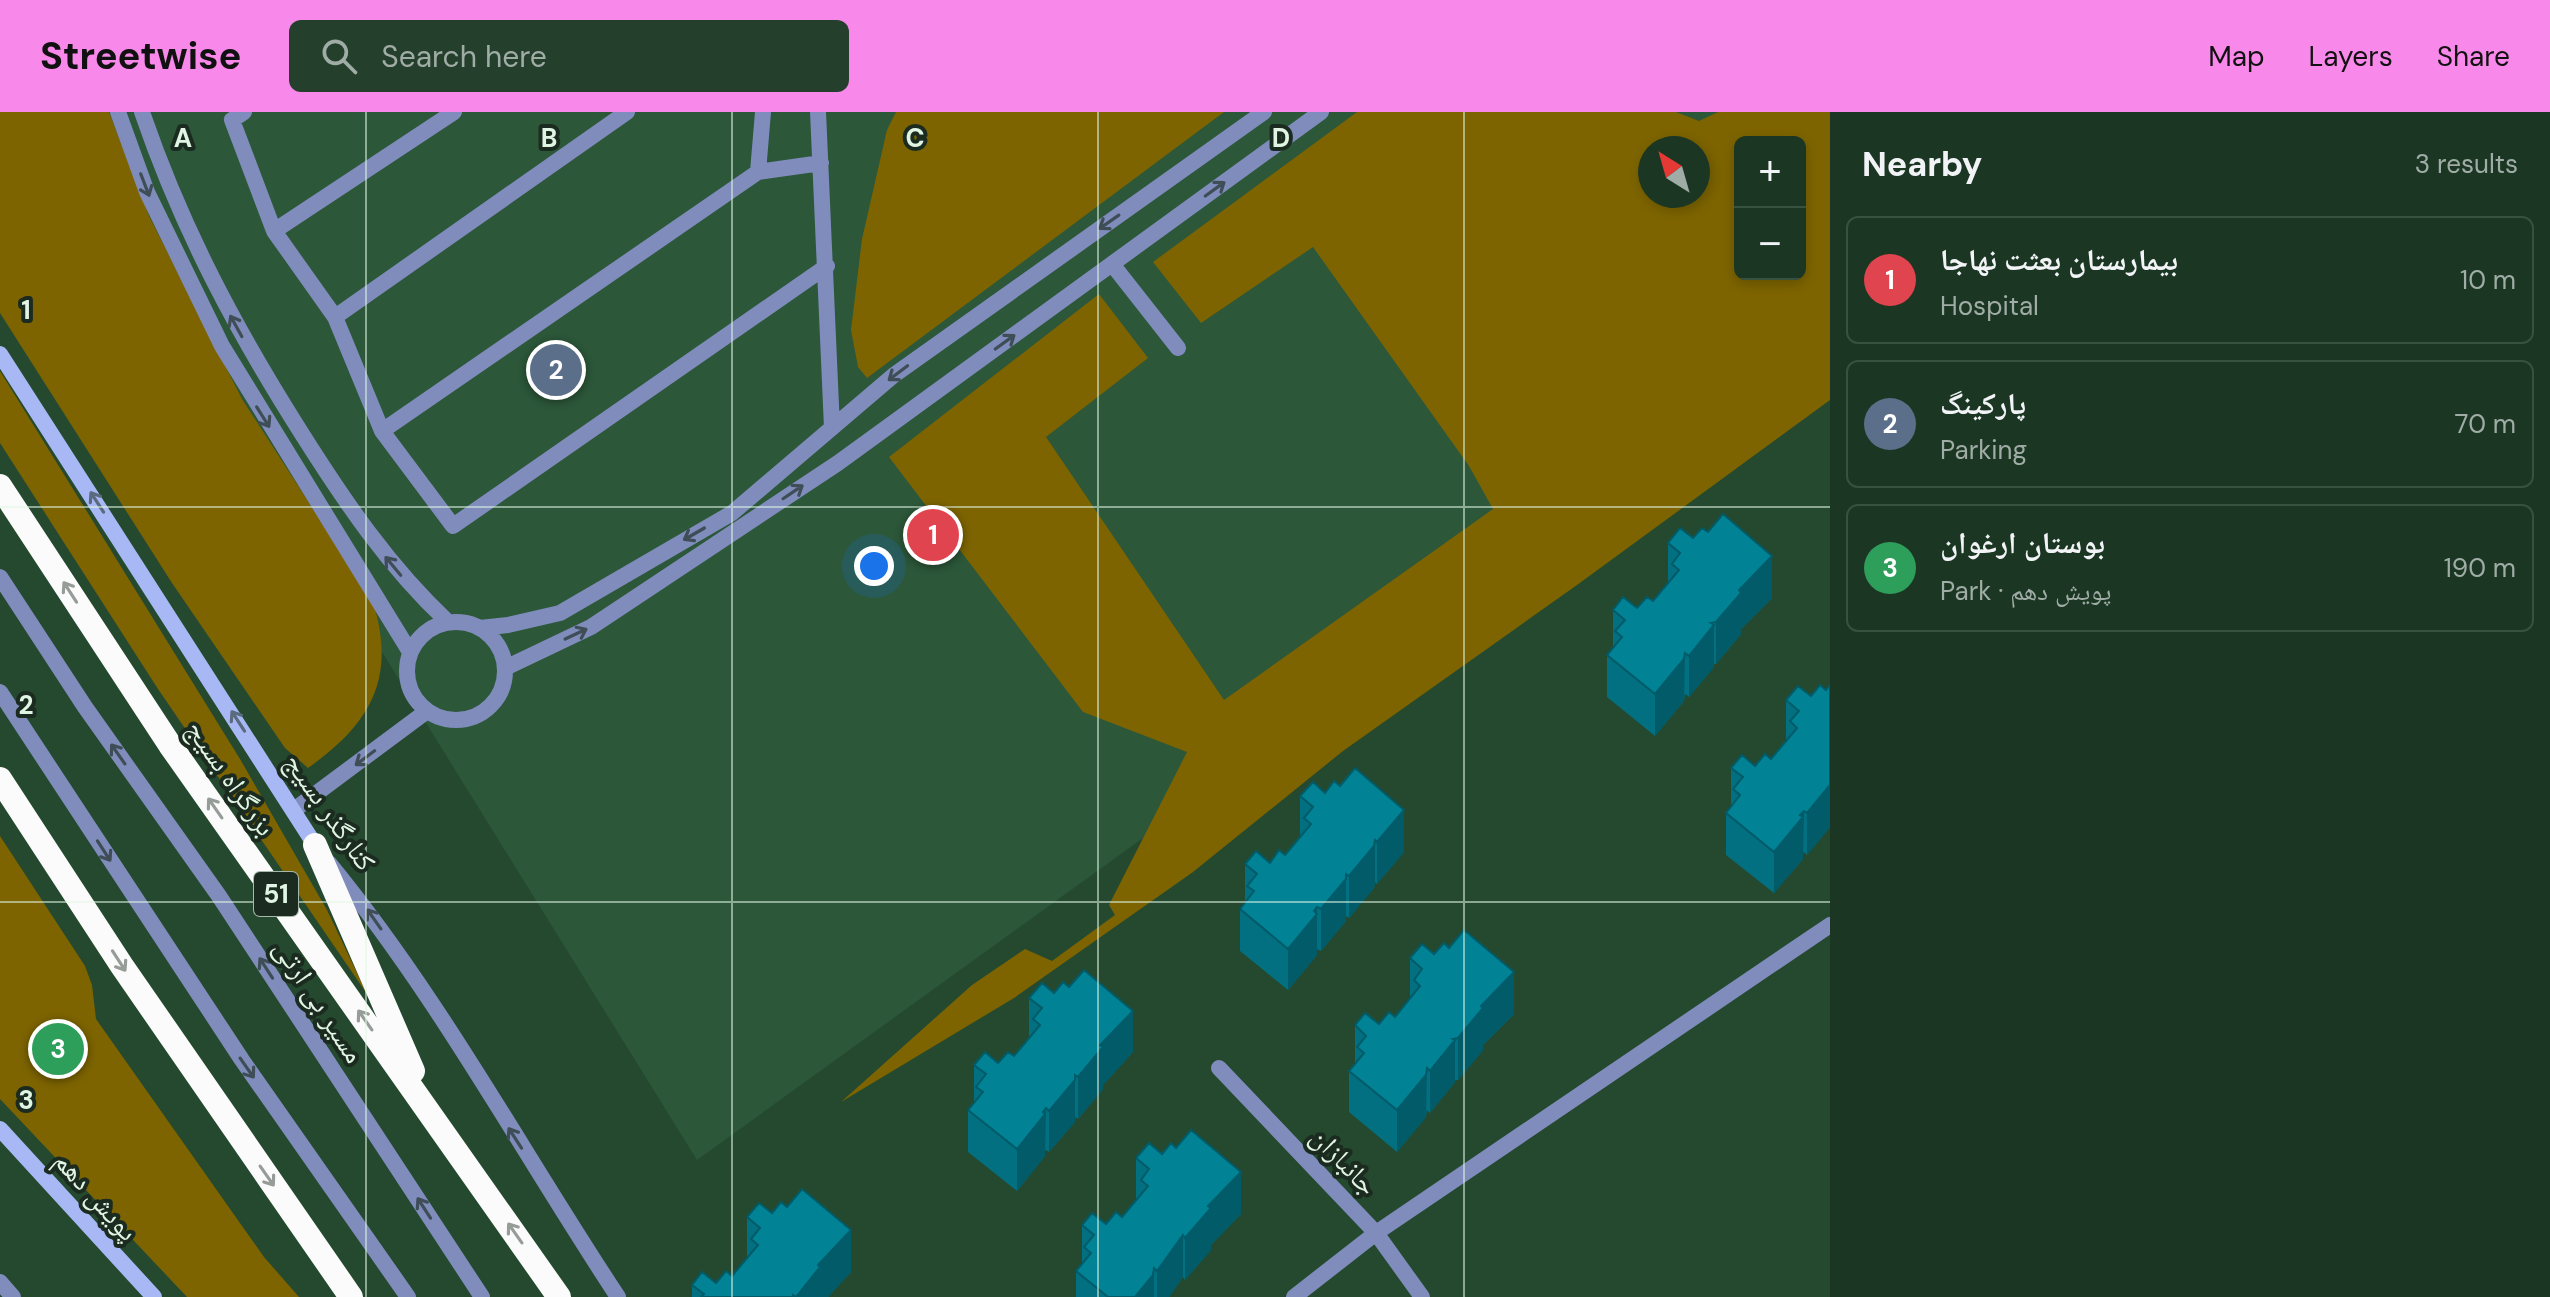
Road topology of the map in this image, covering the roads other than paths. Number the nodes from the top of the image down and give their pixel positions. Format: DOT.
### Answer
graph roads {
  1 [pos="118,112"];
  2 [pos="142,112"];
  3 [pos="454,112"];
  4 [pos="627,112"];
  5 [pos="763,112"];
  6 [pos="818,112"];
  7 [pos="1264,112"];
  8 [pos="1321,112"];
  9 [pos="234,115"];
  10 [pos="821,163"];
  11 [pos="758,172"];
  12 [pos="274,231"];
  13 [pos="1112,264"];
  14 [pos="827,266"];
  15 [pos="335,317"];
  16 [pos="1178,348"];
  17 [pos="0,354"];
  18 [pos="832,428"];
  19 [pos="382,431"];
  20 [pos="0,486"];
  21 [pos="0,577"];
  22 [pos="448,622"];
  23 [pos="480,628"];
  24 [pos="410,652"];
  25 [pos="505,668"];
  26 [pos="0,692"];
  27 [pos="427,711"];
  28 [pos="0,779"];
  29 [pos="294,810"];
  30 [pos="315,845"];
  31 [pos="1830,925"];
  32 [pos="1219,1068"];
  33 [pos="427,1107"];
  34 [pos="0,1129"];
  35 [pos="1376,1233"];
  36 [pos="0,1282"];
  37 [pos="13,1297"];
  38 [pos="154,1297"];
  39 [pos="351,1297"];
  40 [pos="408,1297"];
  41 [pos="482,1297"];
  42 [pos="559,1297"];
  43 [pos="618,1297"];
  44 [pos="1294,1297"];
  45 [pos="1422,1297"];
  1 -- 24 [label="street, one-way"];
  22 -- 2 [label="street, one-way"];
  3 -- 12 [label="street"];
  4 -- 15 [label="street"];
  5 -- 11 [label="street"];
  6 -- 10 [label="street"];
  7 -- 18 [label="street, one-way"];
  13 -- 8 [label="street, one-way"];
  9 -- 12 [label="street"];
  10 -- 11 [label="street"];
  10 -- 14 [label="street"];
  11 -- 19 [label="street"];
  12 -- 15 [label="street"];
  13 -- 16 [label="street"];
  25 -- 13 [label="street, one-way"];
  14 -- 18 [label="street"];
  14 -- 19 [label="street"];
  15 -- 19 [label="street"];
  29 -- 17 [label="main road, کنارگذر بسیج, one-way"];
  18 -- 23 [label="street, one-way"];
  33 -- 20 [label="highway, بزرگراه بسیج / 51, one-way"];
  41 -- 21 [label="street, مسیر بی ارتی, one-way"];
  22 -- 23 [label="street"];
  22 -- 24 [label="street"];
  23 -- 25 [label="street"];
  24 -- 27 [label="street"];
  25 -- 27 [label="street"];
  26 -- 40 [label="street, one-way"];
  27 -- 29 [label="street, one-way"];
  28 -- 39 [label="highway, one-way"];
  29 -- 30 [label="main road, کنارگذر بسیج"];
  30 -- 33 [label="highway"];
  43 -- 30 [label="street, کنارگذر بسیج, one-way"];
  31 -- 35 [label="street"];
  32 -- 35 [label="street, جانبازان"];
  42 -- 33 [label="highway, بزرگراه بسیج / 51, one-way"];
  34 -- 38 [label="main road, پویش دهم"];
  35 -- 44 [label="street"];
  35 -- 45 [label="street, جانبازان"];
  36 -- 37 [label="street"];
}
